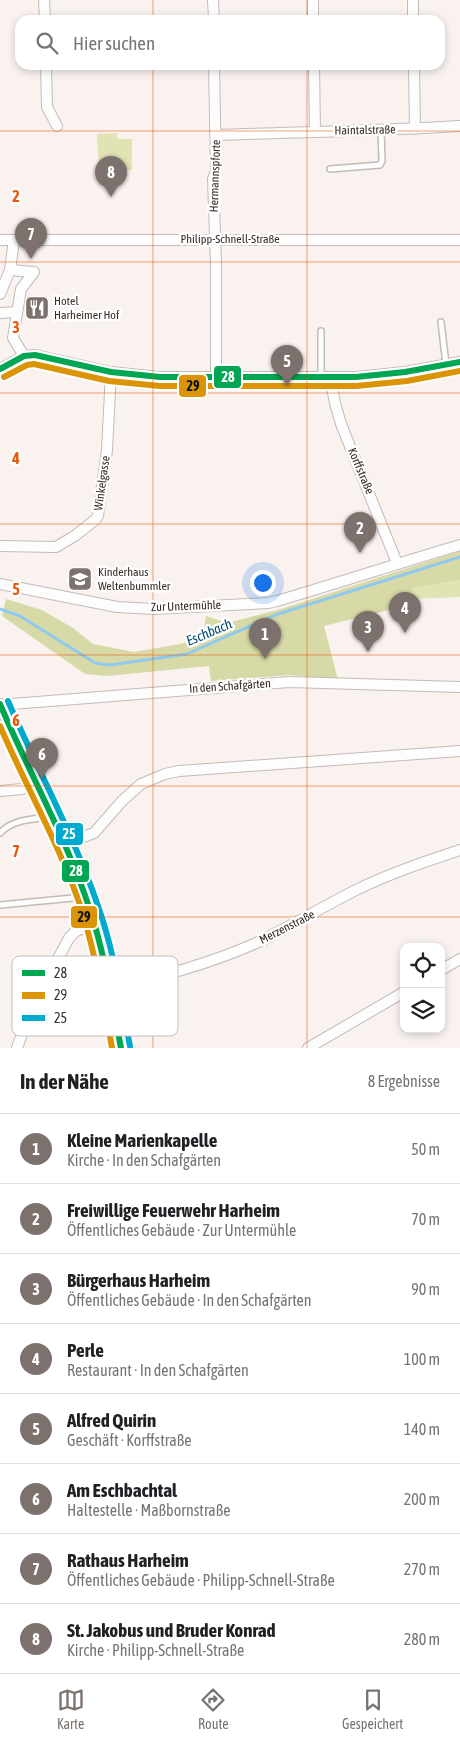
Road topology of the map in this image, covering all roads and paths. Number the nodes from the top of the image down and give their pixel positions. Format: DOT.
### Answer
graph roads {
  1 [pos="44,0"];
  2 [pos="213,0"];
  3 [pos="312,0"];
  4 [pos="413,0"];
  5 [pos="45,15"];
  6 [pos="214,15"];
  7 [pos="313,15"];
  8 [pos="414,15"];
  9 [pos="46,70"];
  10 [pos="214,70"];
  11 [pos="314,70"];
  12 [pos="414,70"];
  13 [pos="57,126"];
  14 [pos="460,126"];
  15 [pos="415,129"];
  16 [pos="381,130"];
  17 [pos="315,131"];
  18 [pos="216,136"];
  19 [pos="330,168"];
  20 [pos="214,239"];
  21 [pos="0,240"];
  22 [pos="14,240"];
  23 [pos="460,240"];
  24 [pos="10,270"];
  25 [pos="0,294"];
  26 [pos="0,312"];
  27 [pos="17,312"];
  28 [pos="441,322"];
  29 [pos="321,331"];
  30 [pos="24,356"];
  31 [pos="460,362"];
  32 [pos="446,364"];
  33 [pos="0,369"];
  34 [pos="111,372"];
  35 [pos="216,377"];
  36 [pos="326,377"];
  37 [pos="460,545"];
  38 [pos="0,546"];
  39 [pos="397,563"];
  40 [pos="0,584"];
  41 [pos="460,687"];
  42 [pos="1,706"];
  43 [pos="460,751"];
  44 [pos="35,783"];
  45 [pos="0,791"];
  46 [pos="51,816"];
  47 [pos="0,833"];
  48 [pos="64,844"];
  49 [pos="460,850"];
  50 [pos="85,893"];
  51 [pos="0,905"];
  52 [pos="95,924"];
  53 [pos="59,956"];
  54 [pos="102,956"];
  55 [pos="460,959"];
  56 [pos="445,968"];
  57 [pos="178,970"];
  58 [pos="400,994"];
  59 [pos="21,1036"];
  60 [pos="17,1048"];
  61 [pos="308,1048"];
  1 -- 5 [label="street"];
  2 -- 6 [label="street"];
  3 -- 7 [label="street"];
  4 -- 8 [label="street"];
  9 -- 13 [label="street"];
  10 -- 18 [label="street, Hermannspforte"];
  11 -- 17 [label="street"];
  12 -- 15 [label="street"];
  14 -- 15 [label="street, Haintalstraße"];
  15 -- 16 [label="street, Haintalstraße"];
  16 -- 17 [label="street, Haintalstraße"];
  16 -- 19 [label="lane"];
  17 -- 18 [label="street, Haintalstraße"];
  18 -- 20 [label="street, Hermannspforte"];
  20 -- 22 [label="street, Philipp-Schnell-Straße"];
  20 -- 23 [label="street, Philipp-Schnell-Straße"];
  20 -- 35 [label="street, Hermannspforte"];
  21 -- 22 [label="street, Philipp-Schnell-Straße"];
  22 -- 24 [label="street"];
  24 -- 25 [label="street"];
  24 -- 27 [label="street"];
  26 -- 27 [label="street"];
  27 -- 30 [label="street"];
  28 -- 32 [label="lane"];
  29 -- 36 [label="lane"];
  30 -- 33 [label="street"];
  30 -- 34 [label="street"];
  31 -- 32 [label="street"];
  32 -- 36 [label="street"];
  34 -- 35 [label="street"];
  34 -- 38 [label="street, Winkelgasse"];
  35 -- 36 [label="street"];
  36 -- 39 [label="street, Korffstraße"];
  37 -- 39 [label="street, Zur Untermühle"];
  39 -- 40 [label="street, Zur Untermühle"];
  41 -- 42 [label="street, In den Schafgärten"];
  42 -- 44 [label="street"];
  43 -- 48 [label="street"];
  44 -- 45 [label="street"];
  44 -- 46 [label="street"];
  46 -- 47 [label="lane"];
  46 -- 48 [label="street"];
  48 -- 50 [label="street"];
  49 -- 57 [label="street, Merzenstraße"];
  50 -- 51 [label="lane"];
  50 -- 52 [label="street"];
  52 -- 53 [label="street"];
  52 -- 54 [label="street"];
  55 -- 56 [label="street"];
  58 -- 61 [label="street"];
  59 -- 60 [label="street"];
}
